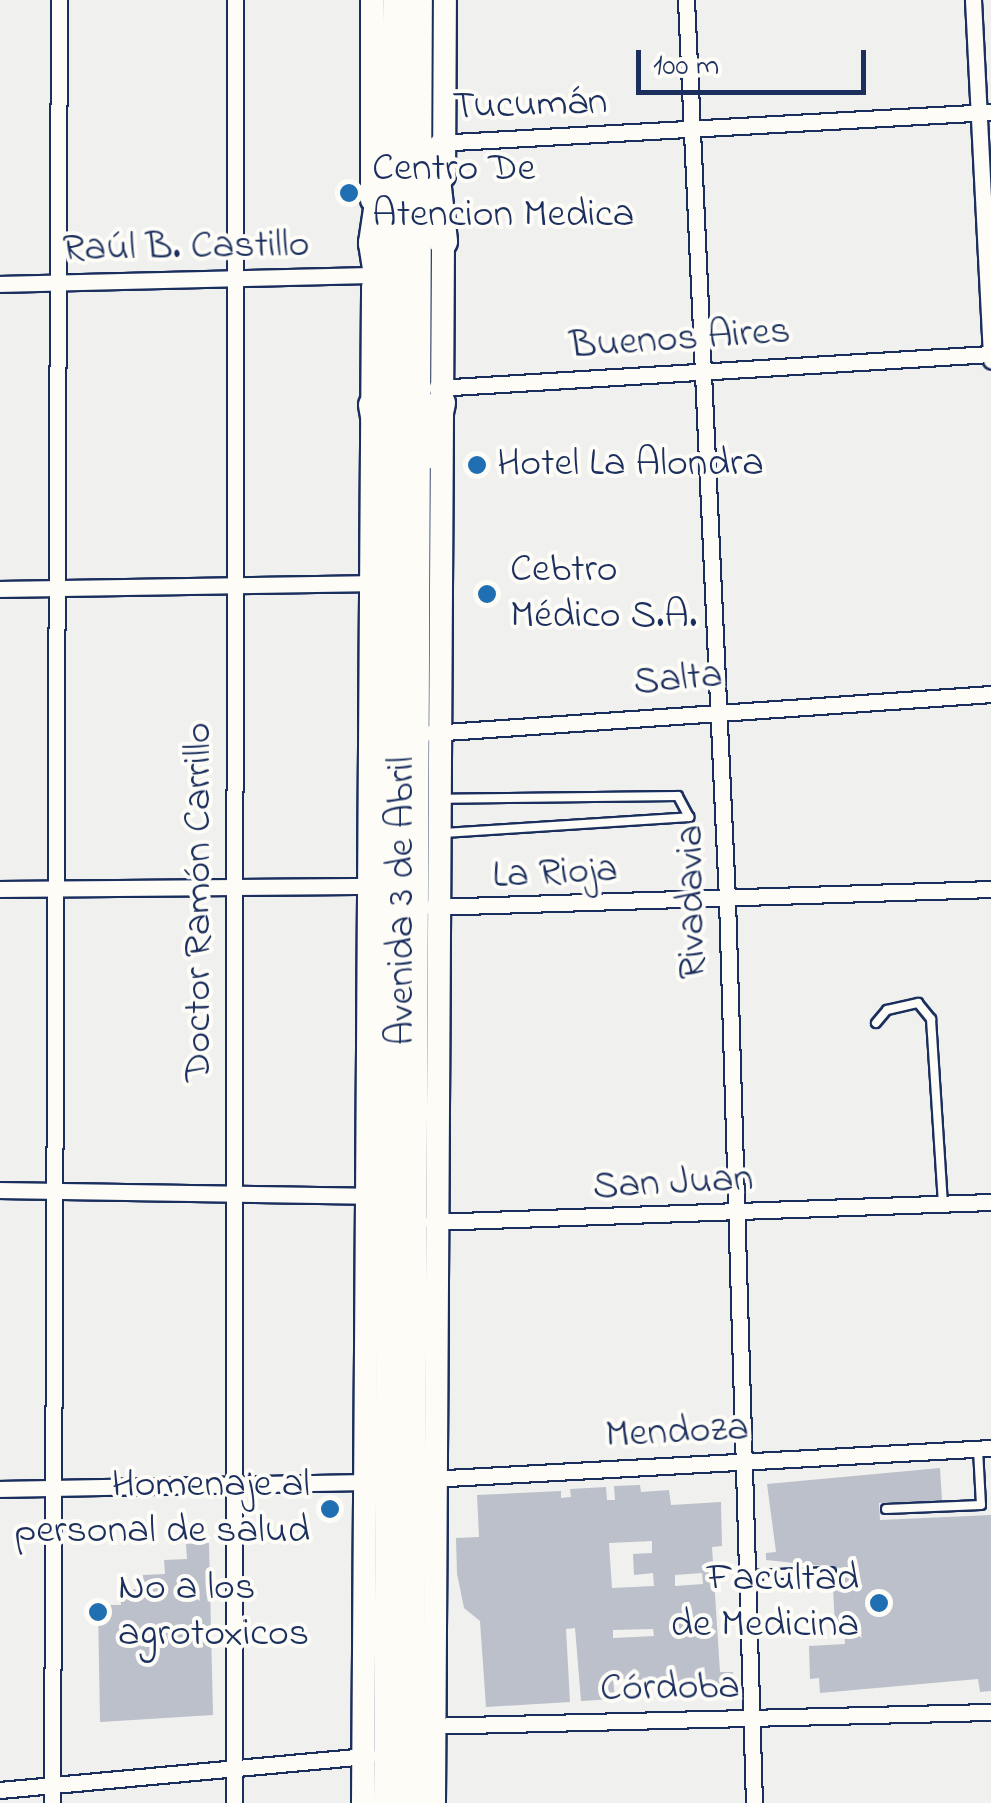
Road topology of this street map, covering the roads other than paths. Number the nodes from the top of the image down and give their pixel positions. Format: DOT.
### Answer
graph roads {
  1 [pos="59,0"];
  2 [pos="235,0"];
  3 [pos="372,0"];
  4 [pos="395,0"];
  5 [pos="420,0"];
  6 [pos="445,0"];
  7 [pos="686,0"];
  8 [pos="973,0"];
  9 [pos="985,113"];
  10 [pos="692,132"];
  11 [pos="408,144"];
  12 [pos="443,241"];
  13 [pos="373,243"];
  14 [pos="373,275"];
  15 [pos="0,284"];
  16 [pos="58,284"];
  17 [pos="233,284"];
  18 [pos="991,354"];
  19 [pos="991,362"];
  20 [pos="704,371"];
  21 [pos="404,393"];
  22 [pos="372,583"];
  23 [pos="233,586"];
  24 [pos="57,588"];
  25 [pos="0,589"];
  26 [pos="408,641"];
  27 [pos="991,694"];
  28 [pos="720,708"];
  29 [pos="407,734"];
  30 [pos="444,799"];
  31 [pos="444,832"];
  32 [pos="368,883"];
  33 [pos="231,884"];
  34 [pos="56,888"];
  35 [pos="0,889"];
  36 [pos="991,889"];
  37 [pos="727,899"];
  38 [pos="420,902"];
  39 [pos="876,1023"];
  40 [pos="0,1190"];
  41 [pos="234,1190"];
  42 [pos="52,1191"];
  43 [pos="365,1192"];
  44 [pos="991,1202"];
  45 [pos="943,1204"];
  46 [pos="404,1207"];
  47 [pos="731,1214"];
  48 [pos="440,1227"];
  49 [pos="984,1449"];
  50 [pos="742,1462"];
  51 [pos="402,1480"];
  52 [pos="234,1484"];
  53 [pos="0,1489"];
  54 [pos="54,1489"];
  55 [pos="886,1509"];
  56 [pos="831,1572"];
  57 [pos="746,1576"];
  58 [pos="991,1712"];
  59 [pos="751,1720"];
  60 [pos="410,1729"];
  61 [pos="364,1761"];
  62 [pos="234,1768"];
  63 [pos="0,1790"];
  64 [pos="52,1795"];
  65 [pos="234,1803"];
  66 [pos="364,1803"];
  67 [pos="388,1803"];
  68 [pos="410,1803"];
  69 [pos="434,1803"];
  70 [pos="754,1803"];
  1 -- 16 [label="street"];
  2 -- 17 [label="street, Doctor Ramón Carrillo"];
  3 -- 11 [label="main road, Avenida 3 de Abril"];
  4 -- 11 [label="highway"];
  5 -- 11 [label="highway"];
  6 -- 11 [label="main road, Avenida 3 de Abril"];
  7 -- 10 [label="street, Rivadavia"];
  8 -- 9 [label="street"];
  9 -- 10 [label="street, Tucumán"];
  9 -- 18 [label="street"];
  10 -- 11 [label="street, Tucumán"];
  10 -- 20 [label="street, Rivadavia"];
  11 -- 12 [label="highway"];
  11 -- 13 [label="highway"];
  11 -- 21 [label="highway, Avenida 3 de Abril"];
  12 -- 21 [label="main road, Avenida 3 de Abril"];
  13 -- 14 [label="main road, Avenida 3 de Abril"];
  13 -- 21 [label="highway"];
  14 -- 17 [label="street, Raúl B. Castillo"];
  14 -- 21 [label="main road, Avenida 3 de Abril"];
  15 -- 16 [label="street, Raúl B. Castillo"];
  16 -- 17 [label="street, Raúl B. Castillo"];
  16 -- 24 [label="street"];
  17 -- 23 [label="street, Doctor Ramón Carrillo"];
  18 -- 19 [label="street"];
  18 -- 20 [label="street, Buenos Aires"];
  20 -- 21 [label="street, Buenos Aires"];
  20 -- 28 [label="street, Rivadavia"];
  21 -- 22 [label="main road, Avenida 3 de Abril"];
  21 -- 26 [label="highway"];
  21 -- 26 [label="highway"];
  21 -- 29 [label="main road, Avenida 3 de Abril"];
  22 -- 23 [label="street"];
  22 -- 29 [label="main road, Avenida 3 de Abril"];
  23 -- 24 [label="street"];
  23 -- 33 [label="street, Doctor Ramón Carrillo"];
  24 -- 25 [label="street"];
  24 -- 34 [label="street"];
  26 -- 29 [label="highway, Avenida 3 de Abril"];
  27 -- 28 [label="street, Salta"];
  28 -- 29 [label="street, Salta"];
  28 -- 37 [label="street, Rivadavia"];
  29 -- 30 [label="main road, Avenida 3 de Abril"];
  29 -- 32 [label="main road, Avenida 3 de Abril"];
  29 -- 38 [label="highway, Avenida 3 de Abril"];
  30 -- 31 [label="main road, Avenida 3 de Abril"];
  30 -- 31 [label="lane"];
  31 -- 38 [label="main road, Avenida 3 de Abril"];
  32 -- 33 [label="street, La Rioja"];
  32 -- 38 [label="street, La Rioja"];
  32 -- 43 [label="main road, Avenida 3 de Abril"];
  33 -- 34 [label="street, La Rioja"];
  33 -- 41 [label="street, Doctor Ramón Carrillo"];
  34 -- 35 [label="street, La Rioja"];
  34 -- 42 [label="street"];
  36 -- 37 [label="street, La Rioja"];
  37 -- 38 [label="street, La Rioja"];
  37 -- 47 [label="street, Rivadavia"];
  38 -- 46 [label="highway, Avenida 3 de Abril"];
  38 -- 48 [label="main road, Avenida 3 de Abril"];
  39 -- 45 [label="lane"];
  40 -- 42 [label="street"];
  41 -- 42 [label="street"];
  41 -- 43 [label="street"];
  41 -- 52 [label="street, Doctor Ramón Carrillo"];
  42 -- 54 [label="street"];
  43 -- 46 [label="street"];
  43 -- 51 [label="main road, Avenida 3 de Abril"];
  44 -- 45 [label="street, San Juan"];
  45 -- 47 [label="street, San Juan"];
  46 -- 48 [label="street"];
  46 -- 51 [label="highway, Avenida 3 de Abril"];
  47 -- 48 [label="street, San Juan"];
  47 -- 50 [label="street, Rivadavia"];
  48 -- 51 [label="main road, Avenida 3 de Abril"];
  49 -- 50 [label="street, Mendoza"];
  49 -- 55 [label="lane"];
  50 -- 51 [label="street, Mendoza"];
  50 -- 57 [label="street, Rivadavia"];
  51 -- 52 [label="street, Mendoza"];
  51 -- 60 [label="highway, Avenida 3 de Abril"];
  51 -- 60 [label="main road, Avenida 3 de Abril"];
  51 -- 61 [label="main road, Avenida 3 de Abril"];
  52 -- 54 [label="street, Mendoza"];
  52 -- 62 [label="street, Doctor Ramón Carrillo"];
  53 -- 54 [label="street, Mendoza"];
  54 -- 64 [label="street"];
  56 -- 57 [label="lane"];
  57 -- 59 [label="street, Rivadavia"];
  58 -- 59 [label="street, Córdoba"];
  59 -- 60 [label="street, Córdoba"];
  59 -- 70 [label="street, Rivadavia"];
  60 -- 61 [label="street"];
  60 -- 67 [label="highway, Avenida 3 de Abril"];
  60 -- 68 [label="highway, Avenida 3 de Abril"];
  60 -- 69 [label="main road, Avenida 3 de Abril"];
  61 -- 62 [label="street"];
  61 -- 66 [label="main road, Avenida 3 de Abril"];
  62 -- 64 [label="street"];
  62 -- 65 [label="street, Doctor Ramón Carrillo"];
  63 -- 64 [label="street"];
}
